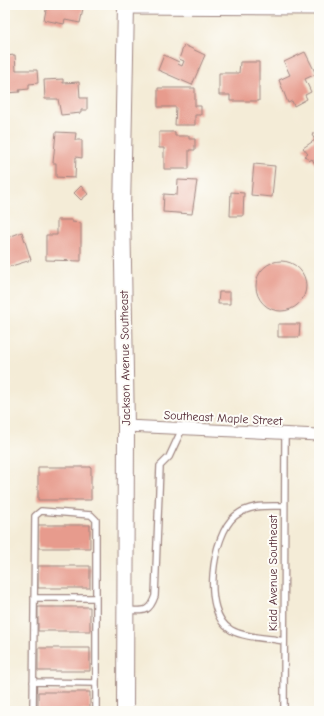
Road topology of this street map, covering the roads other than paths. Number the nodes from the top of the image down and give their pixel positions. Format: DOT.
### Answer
graph roads {
  1 [pos="126,6"];
  2 [pos="319,9"];
  3 [pos="126,426"];
  4 [pos="182,429"];
  5 [pos="285,435"];
  6 [pos="319,435"];
  7 [pos="284,506"];
  8 [pos="34,598"];
  9 [pos="96,598"];
  10 [pos="125,610"];
  11 [pos="284,641"];
  12 [pos="33,682"];
  13 [pos="96,683"];
  14 [pos="33,711"];
  15 [pos="96,711"];
  16 [pos="125,711"];
  17 [pos="284,711"];
  1 -- 2 [label="street"];
  1 -- 3 [label="main road, Jackson Avenue Southeast"];
  3 -- 4 [label="street, Southeast Maple Street"];
  3 -- 10 [label="main road, Jackson Avenue Southeast"];
  4 -- 5 [label="street, Southeast Maple Street"];
  4 -- 10 [label="lane"];
  5 -- 6 [label="street, Southeast Maple Street"];
  5 -- 7 [label="lane, Kidd Avenue Southeast"];
  7 -- 11 [label="lane, Kidd Avenue Southeast"];
  7 -- 11 [label="lane"];
  8 -- 9 [label="lane"];
  8 -- 9 [label="lane"];
  8 -- 12 [label="lane"];
  9 -- 13 [label="lane"];
  10 -- 16 [label="main road, Jackson Avenue Southeast"];
  11 -- 17 [label="lane, Kidd Avenue Southeast"];
  12 -- 13 [label="lane"];
  12 -- 14 [label="lane"];
  13 -- 15 [label="lane"];
}
